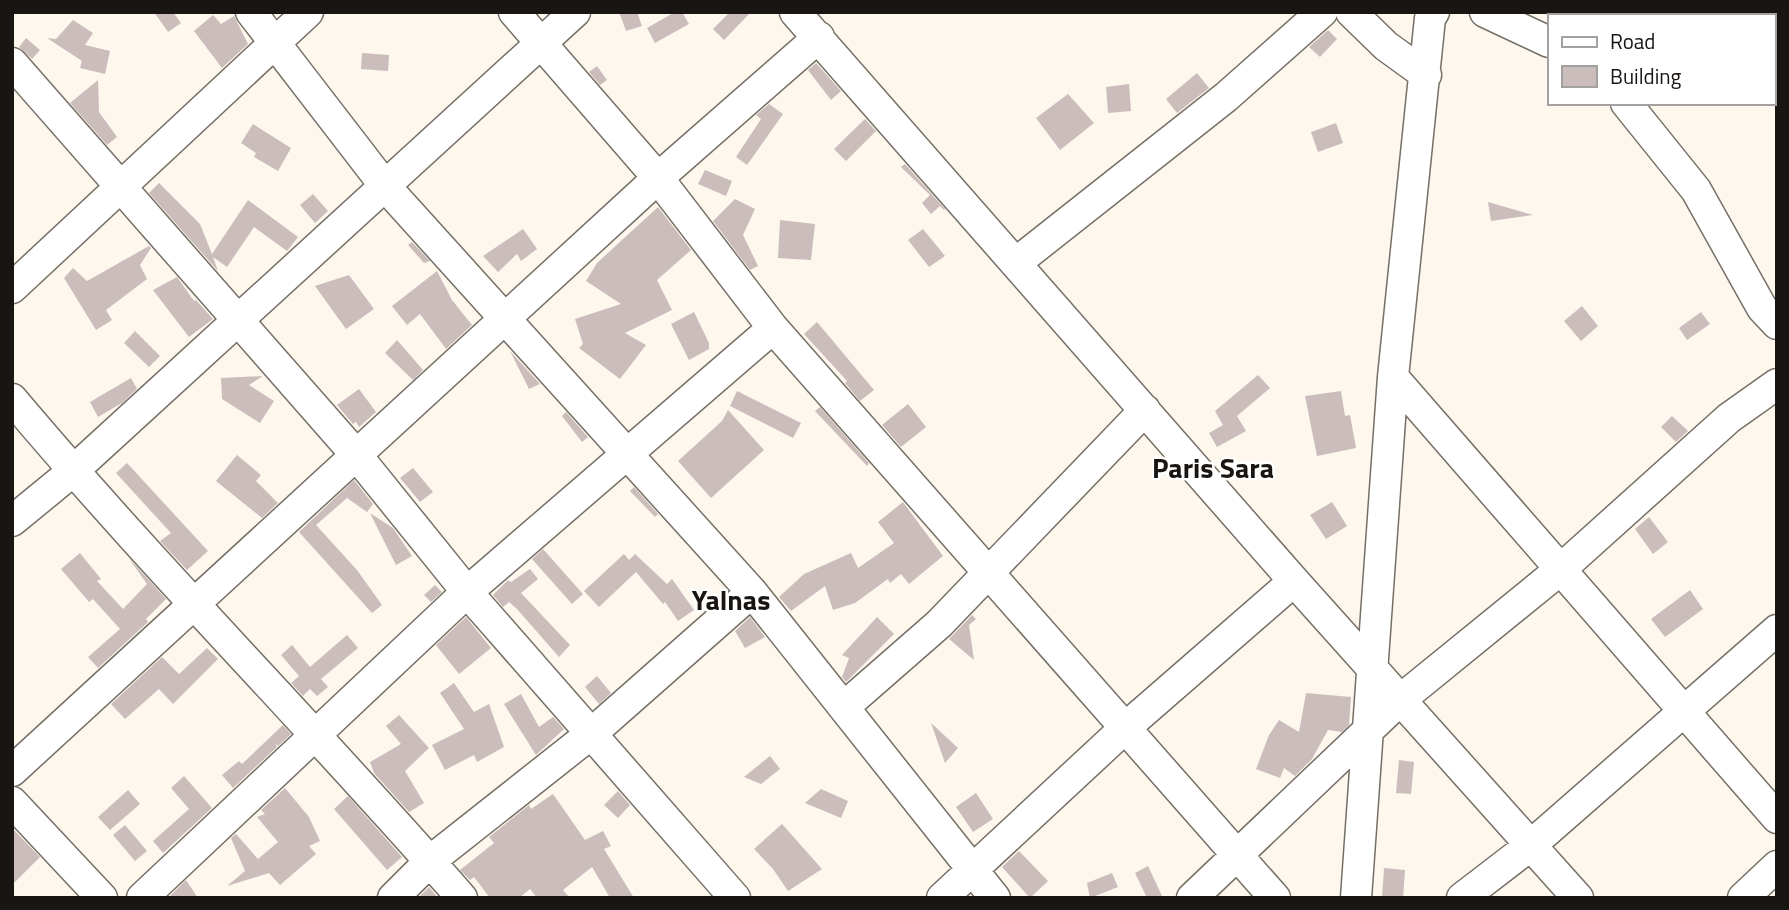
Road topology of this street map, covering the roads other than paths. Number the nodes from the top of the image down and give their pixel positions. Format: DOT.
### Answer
graph roads {
  1 [pos="251,12"];
  2 [pos="308,12"];
  3 [pos="514,12"];
  4 [pos="576,12"];
  5 [pos="795,12"];
  6 [pos="1322,12"];
  7 [pos="1351,12"];
  8 [pos="1434,12"];
  9 [pos="1485,12"];
  10 [pos="819,37"];
  11 [pos="1548,42"];
  12 [pos="278,44"];
  13 [pos="538,44"];
  14 [pos="12,63"];
  15 [pos="1426,75"];
  16 [pos="1628,105"];
  17 [pos="658,178"];
  18 [pos="119,186"];
  19 [pos="385,186"];
  20 [pos="1017,262"];
  21 [pos="12,288"];
  22 [pos="236,319"];
  23 [pos="506,321"];
  24 [pos="1777,324"];
  25 [pos="774,328"];
  26 [pos="1393,377"];
  27 [pos="1777,384"];
  28 [pos="12,398"];
  29 [pos="1146,410"];
  30 [pos="626,455"];
  31 [pos="358,457"];
  32 [pos="73,471"];
  33 [pos="12,521"];
  34 [pos="1561,569"];
  35 [pos="989,574"];
  36 [pos="1294,581"];
  37 [pos="467,592"];
  38 [pos="752,592"];
  39 [pos="197,603"];
  40 [pos="1777,630"];
  41 [pos="1372,668"];
  42 [pos="1400,700"];
  43 [pos="844,708"];
  44 [pos="1684,710"];
  45 [pos="1125,729"];
  46 [pos="1367,731"];
  47 [pos="592,733"];
  48 [pos="317,734"];
  49 [pos="12,771"];
  50 [pos="12,802"];
  51 [pos="1777,818"];
  52 [pos="1531,845"];
  53 [pos="1237,854"];
  54 [pos="430,862"];
  55 [pos="1777,866"];
  56 [pos="972,870"];
  57 [pos="102,898"];
  58 [pos="142,898"];
  59 [pos="393,898"];
  60 [pos="462,898"];
  61 [pos="735,898"];
  62 [pos="942,898"];
  63 [pos="995,898"];
  64 [pos="1192,898"];
  65 [pos="1275,898"];
  66 [pos="1356,898"];
  67 [pos="1462,898"];
  68 [pos="1578,898"];
  69 [pos="1743,898"];
  1 -- 12 [label="street"];
  2 -- 12 [label="street"];
  3 -- 13 [label="street"];
  4 -- 13 [label="street"];
  5 -- 10 [label="street"];
  6 -- 20 [label="street"];
  7 -- 15 [label="street"];
  8 -- 15 [label="street"];
  9 -- 11 [label="street"];
  10 -- 17 [label="street"];
  10 -- 20 [label="street"];
  12 -- 18 [label="street"];
  12 -- 19 [label="street"];
  13 -- 17 [label="street"];
  13 -- 19 [label="street"];
  14 -- 18 [label="street"];
  15 -- 26 [label="street"];
  16 -- 24 [label="street"];
  17 -- 23 [label="street"];
  17 -- 25 [label="street"];
  18 -- 21 [label="street"];
  18 -- 22 [label="street"];
  19 -- 22 [label="street"];
  19 -- 23 [label="street"];
  20 -- 29 [label="street"];
  22 -- 31 [label="street"];
  22 -- 32 [label="street"];
  23 -- 30 [label="street"];
  23 -- 31 [label="street"];
  25 -- 30 [label="street"];
  25 -- 35 [label="street"];
  26 -- 34 [label="street"];
  26 -- 41 [label="street"];
  27 -- 34 [label="street"];
  28 -- 32 [label="street"];
  29 -- 35 [label="street"];
  29 -- 36 [label="street"];
  30 -- 37 [label="street"];
  30 -- 38 [label="street"];
  31 -- 37 [label="street"];
  31 -- 39 [label="street"];
  32 -- 33 [label="street"];
  32 -- 39 [label="street"];
  34 -- 42 [label="street"];
  34 -- 44 [label="street"];
  35 -- 43 [label="street"];
  35 -- 45 [label="street"];
  36 -- 41 [label="street"];
  36 -- 45 [label="street"];
  37 -- 47 [label="street"];
  37 -- 48 [label="street"];
  38 -- 43 [label="street"];
  38 -- 47 [label="street"];
  39 -- 48 [label="street"];
  39 -- 49 [label="street"];
  40 -- 44 [label="street"];
  41 -- 42 [label="street"];
  41 -- 46 [label="street"];
  42 -- 46 [label="street"];
  42 -- 52 [label="street"];
  43 -- 56 [label="street"];
  44 -- 51 [label="street"];
  44 -- 52 [label="street"];
  45 -- 53 [label="street"];
  45 -- 56 [label="street"];
  46 -- 53 [label="street"];
  46 -- 66 [label="street"];
  47 -- 54 [label="street"];
  47 -- 61 [label="street"];
  48 -- 54 [label="street"];
  48 -- 58 [label="street"];
  50 -- 57 [label="street"];
  52 -- 67 [label="street"];
  52 -- 68 [label="street"];
  53 -- 64 [label="street"];
  53 -- 65 [label="street"];
  54 -- 59 [label="street"];
  54 -- 60 [label="street"];
  55 -- 69 [label="street"];
  56 -- 62 [label="street"];
  56 -- 63 [label="street"];
}
